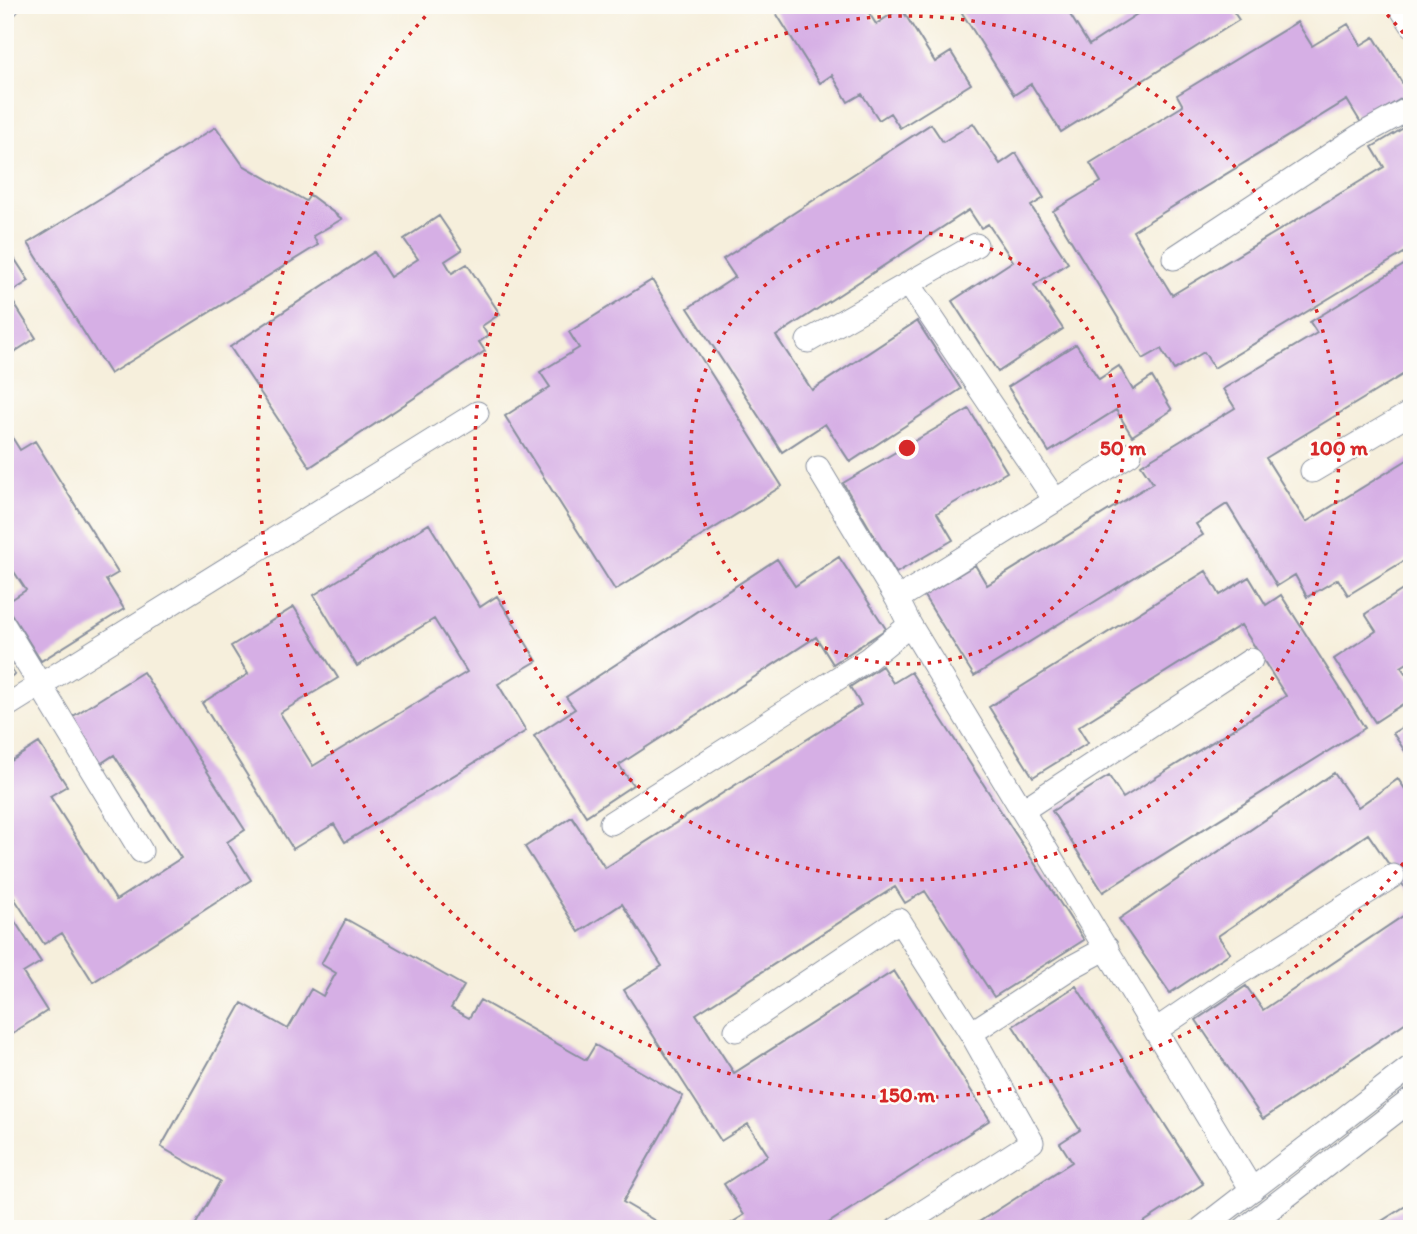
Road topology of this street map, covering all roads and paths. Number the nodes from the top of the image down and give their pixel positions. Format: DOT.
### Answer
graph roads {
  1 [pos="1399,5"];
  2 [pos="1412,25"];
  3 [pos="1412,107"];
  4 [pos="976,245"];
  5 [pos="1174,257"];
  6 [pos="909,284"];
  7 [pos="808,341"];
  8 [pos="1412,412"];
  9 [pos="477,413"];
  10 [pos="1130,454"];
  11 [pos="818,468"];
  12 [pos="1312,471"];
  13 [pos="1055,500"];
  14 [pos="897,599"];
  15 [pos="910,625"];
  16 [pos="5,627"];
  17 [pos="1251,660"];
  18 [pos="40,685"];
  19 [pos="5,707"];
  20 [pos="1023,810"];
  21 [pos="611,823"];
  22 [pos="141,851"];
  23 [pos="1392,876"];
  24 [pos="1107,948"];
  25 [pos="736,1030"];
  26 [pos="1156,1030"];
  27 [pos="971,1033"];
  28 [pos="1412,1066"];
  29 [pos="1412,1100"];
  30 [pos="1252,1190"];
  31 [pos="897,1229"];
  32 [pos="1201,1229"];
  33 [pos="1244,1229"];
  1 -- 2 [label="street"];
  3 -- 5 [label="street"];
  4 -- 6 [label="street"];
  6 -- 7 [label="street"];
  6 -- 13 [label="street"];
  8 -- 12 [label="street"];
  9 -- 18 [label="street"];
  10 -- 13 [label="street"];
  11 -- 14 [label="street"];
  13 -- 14 [label="street"];
  14 -- 15 [label="street"];
  15 -- 20 [label="street"];
  15 -- 21 [label="street"];
  16 -- 18 [label="street"];
  17 -- 20 [label="street"];
  18 -- 19 [label="street"];
  18 -- 22 [label="street"];
  20 -- 24 [label="street"];
  23 -- 26 [label="street"];
  24 -- 26 [label="street"];
  24 -- 27 [label="street"];
  25 -- 27 [label="street"];
  26 -- 30 [label="street"];
  27 -- 31 [label="street"];
  28 -- 30 [label="street"];
  29 -- 33 [label="street"];
  30 -- 32 [label="street"];
}
